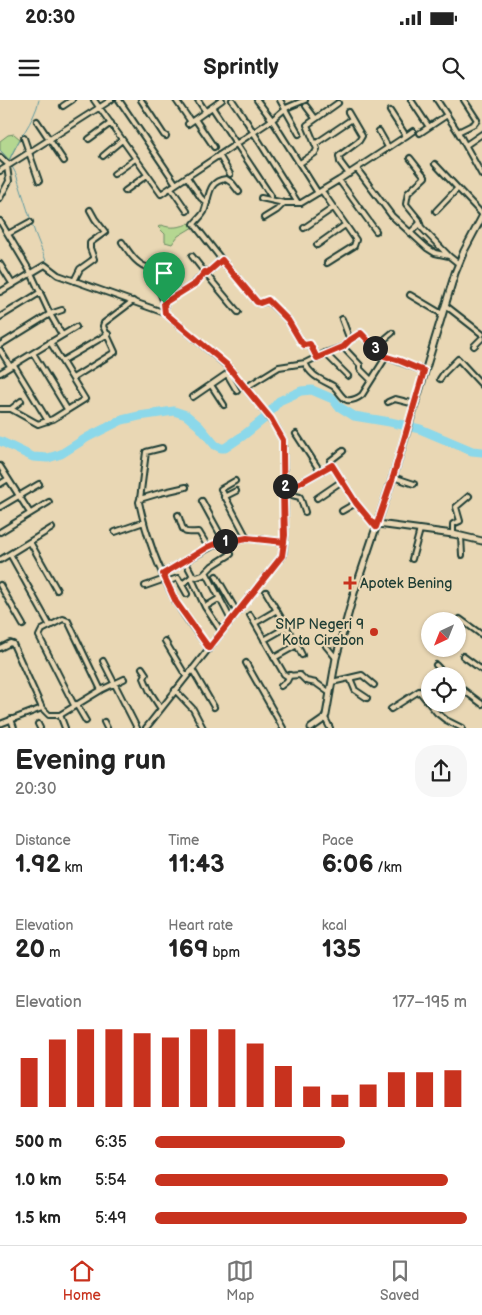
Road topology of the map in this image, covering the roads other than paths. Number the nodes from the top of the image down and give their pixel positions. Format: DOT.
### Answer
graph roads {
  1 [pos="71,100"];
  2 [pos="94,100"];
  3 [pos="111,100"];
  4 [pos="119,100"];
  5 [pos="141,100"];
  6 [pos="176,100"];
  7 [pos="198,100"];
  8 [pos="222,100"];
  9 [pos="232,100"];
  10 [pos="257,100"];
  11 [pos="280,100"];
  12 [pos="411,100"];
  13 [pos="437,100"];
  14 [pos="464,100"];
  15 [pos="302,101"];
  16 [pos="338,103"];
  17 [pos="63,106"];
  18 [pos="306,106"];
  19 [pos="212,107"];
  20 [pos="100,108"];
  21 [pos="286,108"];
  22 [pos="390,111"];
  23 [pos="206,112"];
  24 [pos="348,112"];
  25 [pos="447,115"];
  26 [pos="315,118"];
  27 [pos="352,118"];
  28 [pos="272,120"];
  29 [pos="37,121"];
  30 [pos="191,122"];
  31 [pos="111,124"];
  32 [pos="429,127"];
  33 [pos="379,131"];
  34 [pos="413,131"];
  35 [pos="253,132"];
  36 [pos="458,132"];
  37 [pos="420,133"];
  38 [pos="300,134"];
  39 [pos="482,134"];
  40 [pos="166,136"];
  41 [pos="406,136"];
  42 [pos="24,138"];
  43 [pos="49,139"];
  44 [pos="89,139"];
  45 [pos="122,140"];
  46 [pos="236,144"];
  47 [pos="315,144"];
  48 [pos="466,145"];
  49 [pos="214,147"];
  50 [pos="388,147"];
  51 [pos="29,152"];
  52 [pos="219,155"];
  53 [pos="103,156"];
  54 [pos="0,157"];
  55 [pos="410,158"];
  56 [pos="135,159"];
  57 [pos="64,161"];
  58 [pos="300,162"];
  59 [pos="10,164"];
  60 [pos="435,164"];
  61 [pos="357,168"];
  62 [pos="0,171"];
  63 [pos="114,174"];
  64 [pos="230,174"];
  65 [pos="349,174"];
  66 [pos="147,175"];
  67 [pos="482,175"];
  68 [pos="187,177"];
  69 [pos="339,180"];
  70 [pos="39,181"];
  71 [pos="176,184"];
  72 [pos="171,188"];
  73 [pos="457,189"];
  74 [pos="125,191"];
  75 [pos="240,192"];
  76 [pos="320,192"];
  77 [pos="271,196"];
  78 [pos="0,198"];
  79 [pos="261,198"];
  80 [pos="206,203"];
  81 [pos="284,203"];
  82 [pos="298,203"];
  83 [pos="333,208"];
  84 [pos="90,210"];
  85 [pos="187,211"];
  86 [pos="436,211"];
  87 [pos="482,216"];
  88 [pos="264,218"];
  89 [pos="0,221"];
  90 [pos="30,222"];
  91 [pos="419,224"];
  92 [pos="345,225"];
  93 [pos="304,228"];
  94 [pos="376,232"];
  95 [pos="410,233"];
  96 [pos="8,234"];
  97 [pos="122,242"];
  98 [pos="317,245"];
  99 [pos="192,256"];
  100 [pos="449,256"];
  101 [pos="222,260"];
  102 [pos="197,263"];
  103 [pos="327,263"];
  104 [pos="0,264"];
  105 [pos="459,264"];
  106 [pos="192,266"];
  107 [pos="32,273"];
  108 [pos="206,273"];
  109 [pos="74,279"];
  110 [pos="13,285"];
  111 [pos="168,290"];
  112 [pos="0,292"];
  113 [pos="41,292"];
  114 [pos="410,294"];
  115 [pos="172,297"];
  116 [pos="132,301"];
  117 [pos="164,303"];
  118 [pos="445,305"];
  119 [pos="62,310"];
  120 [pos="238,312"];
  121 [pos="165,313"];
  122 [pos="50,314"];
  123 [pos="442,314"];
  124 [pos="0,317"];
  125 [pos="342,319"];
  126 [pos="76,327"];
  127 [pos="392,333"];
  128 [pos="108,334"];
  129 [pos="482,334"];
  130 [pos="62,335"];
  131 [pos="482,338"];
  132 [pos="350,340"];
  133 [pos="50,342"];
  134 [pos="0,345"];
  135 [pos="474,346"];
  136 [pos="343,347"];
  137 [pos="374,348"];
  138 [pos="0,350"];
  139 [pos="33,353"];
  140 [pos="325,353"];
  141 [pos="386,357"];
  142 [pos="317,358"];
  143 [pos="62,361"];
  144 [pos="305,363"];
  145 [pos="12,365"];
  146 [pos="424,371"];
  147 [pos="0,373"];
  148 [pos="229,373"];
  149 [pos="348,376"];
  150 [pos="73,378"];
  151 [pos="440,379"];
  152 [pos="371,380"];
  153 [pos="211,385"];
  154 [pos="482,385"];
  155 [pos="246,387"];
  156 [pos="237,391"];
  157 [pos="193,397"];
  158 [pos="21,402"];
  159 [pos="388,402"];
  160 [pos="415,404"];
  161 [pos="224,405"];
  162 [pos="0,409"];
  163 [pos="11,409"];
  164 [pos="67,410"];
  165 [pos="48,421"];
  166 [pos="296,434"];
  167 [pos="162,448"];
  168 [pos="343,451"];
  169 [pos="331,465"];
  170 [pos="0,466"];
  171 [pos="320,471"];
  172 [pos="393,477"];
  173 [pos="8,479"];
  174 [pos="235,481"];
  175 [pos="342,481"];
  176 [pos="0,484"];
  177 [pos="39,484"];
  178 [pos="414,484"];
  179 [pos="287,486"];
  180 [pos="186,487"];
  181 [pos="236,491"];
  182 [pos="469,496"];
  183 [pos="19,497"];
  184 [pos="224,497"];
  185 [pos="317,498"];
  186 [pos="140,500"];
  187 [pos="202,501"];
  188 [pos="49,502"];
  189 [pos="356,503"];
  190 [pos="0,507"];
  191 [pos="342,511"];
  192 [pos="306,512"];
  193 [pos="30,513"];
  194 [pos="178,516"];
  195 [pos="144,522"];
  196 [pos="377,526"];
  197 [pos="52,528"];
  198 [pos="1,529"];
  199 [pos="420,530"];
  200 [pos="115,532"];
  201 [pos="453,534"];
  202 [pos="461,536"];
  203 [pos="247,538"];
  204 [pos="225,541"];
  205 [pos="482,541"];
  206 [pos="30,542"];
  207 [pos="284,542"];
  208 [pos="208,547"];
  209 [pos="10,554"];
  210 [pos="462,555"];
  211 [pos="412,559"];
  212 [pos="0,560"];
  213 [pos="185,561"];
  214 [pos="206,572"];
  215 [pos="216,576"];
  216 [pos="192,577"];
  217 [pos="165,579"];
  218 [pos="182,584"];
  219 [pos="0,586"];
  220 [pos="145,586"];
  221 [pos="57,590"];
  222 [pos="266,592"];
  223 [pos="187,594"];
  224 [pos="220,598"];
  225 [pos="205,607"];
  226 [pos="277,610"];
  227 [pos="237,612"];
  228 [pos="250,615"];
  229 [pos="231,620"];
  230 [pos="255,623"];
  231 [pos="466,623"];
  232 [pos="24,625"];
  233 [pos="50,626"];
  234 [pos="286,627"];
  235 [pos="221,631"];
  236 [pos="482,635"];
  237 [pos="264,640"];
  238 [pos="165,641"];
  239 [pos="296,645"];
  240 [pos="326,646"];
  241 [pos="0,648"];
  242 [pos="209,648"];
  243 [pos="302,655"];
  244 [pos="274,658"];
  245 [pos="336,658"];
  246 [pos="466,658"];
  247 [pos="103,661"];
  248 [pos="246,663"];
  249 [pos="142,668"];
  250 [pos="364,668"];
  251 [pos="192,669"];
  252 [pos="482,670"];
  253 [pos="362,675"];
  254 [pos="186,676"];
  255 [pos="290,676"];
  256 [pos="350,678"];
  257 [pos="124,679"];
  258 [pos="332,682"];
  259 [pos="114,684"];
  260 [pos="374,685"];
  261 [pos="281,686"];
  262 [pos="101,690"];
  263 [pos="175,690"];
  264 [pos="466,692"];
  265 [pos="330,693"];
  266 [pos="367,698"];
  267 [pos="482,704"];
  268 [pos="75,705"];
  269 [pos="214,707"];
  270 [pos="42,708"];
  271 [pos="161,708"];
  272 [pos="390,709"];
  273 [pos="60,715"];
  274 [pos="325,718"];
  275 [pos="11,720"];
  276 [pos="86,721"];
  277 [pos="104,722"];
  278 [pos="0,724"];
  279 [pos="14,728"];
  280 [pos="65,728"];
  281 [pos="107,728"];
  282 [pos="137,728"];
  283 [pos="146,728"];
  284 [pos="202,728"];
  285 [pos="282,728"];
  286 [pos="311,728"];
  287 [pos="330,728"];
  288 [pos="462,728"];
  1 -- 17 [label="street"];
  2 -- 20 [label="street"];
  3 -- 20 [label="street"];
  4 -- 71 [label="street"];
  5 -- 40 [label="street"];
  6 -- 30 [label="street"];
  7 -- 23 [label="street"];
  8 -- 19 [label="street"];
  9 -- 35 [label="street"];
  10 -- 28 [label="street"];
  11 -- 21 [label="street"];
  12 -- 32 [label="street"];
  13 -- 25 [label="street"];
  14 -- 36 [label="street"];
  15 -- 21 [label="street"];
  16 -- 26 [label="street"];
  18 -- 26 [label="street"];
  19 -- 23 [label="street"];
  19 -- 46 [label="street"];
  20 -- 31 [label="street"];
  20 -- 43 [label="street"];
  21 -- 28 [label="street"];
  21 -- 38 [label="street"];
  22 -- 41 [label="street"];
  23 -- 30 [label="street"];
  24 -- 27 [label="street"];
  25 -- 32 [label="street"];
  25 -- 36 [label="street"];
  26 -- 47 [label="street"];
  27 -- 47 [label="street"];
  27 -- 65 [label="street"];
  28 -- 35 [label="street"];
  28 -- 58 [label="street"];
  29 -- 43 [label="street"];
  30 -- 49 [label="street"];
  31 -- 44 [label="street"];
  31 -- 45 [label="street"];
  32 -- 37 [label="street"];
  33 -- 50 [label="street"];
  34 -- 41 [label="street"];
  35 -- 46 [label="street"];
  35 -- 82 [label="street"];
  36 -- 48 [label="street"];
  39 -- 48 [label="street"];
  41 -- 50 [label="street"];
  42 -- 51 [label="street"];
  43 -- 51 [label="street"];
  43 -- 57 [label="street"];
  45 -- 53 [label="street"];
  45 -- 56 [label="street"];
  46 -- 52 [label="street"];
  46 -- 77 [label="street"];
  47 -- 58 [label="street"];
  48 -- 67 [label="street"];
  50 -- 61 [label="street"];
  51 -- 59 [label="street"];
  51 -- 70 [label="street"];
  52 -- 64 [label="street"];
  52 -- 68 [label="street"];
  54 -- 59 [label="street"];
  55 -- 91 [label="street"];
  56 -- 63 [label="street"];
  56 -- 66 [label="street"];
  58 -- 76 [label="street"];
  59 -- 62 [label="street"];
  59 -- 78 [label="street"];
  60 -- 73 [label="street"];
  61 -- 65 [label="street"];
  61 -- 95 [label="street"];
  65 -- 69 [label="street"];
  66 -- 72 [label="street"];
  66 -- 74 [label="street"];
  68 -- 71 [label="street"];
  68 -- 80 [label="street"];
  69 -- 76 [label="street"];
  69 -- 94 [label="street"];
  71 -- 72 [label="street"];
  72 -- 85 [label="street"];
  73 -- 86 [label="street"];
  73 -- 87 [label="street"];
  75 -- 80 [label="street"];
  76 -- 82 [label="street"];
  76 -- 83 [label="street"];
  79 -- 81 [label="street"];
  80 -- 101 [label="street"];
  81 -- 82 [label="street"];
  81 -- 88 [label="street"];
  83 -- 92 [label="street"];
  83 -- 93 [label="street"];
  84 -- 109 [label="street"];
  87 -- 105 [label="street"];
  89 -- 96 [label="street"];
  90 -- 96 [label="street"];
  91 -- 95 [label="street"];
  91 -- 100 [label="street"];
  92 -- 98 [label="street"];
  92 -- 103 [label="street"];
  95 -- 100 [label="street"];
  96 -- 107 [label="street"];
  97 -- 117 [label="street"];
  99 -- 102 [label="street"];
  100 -- 105 [label="street"];
  101 -- 108 [label="street"];
  101 -- 142 [label="street"];
  102 -- 106 [label="street"];
  102 -- 108 [label="street"];
  104 -- 110 [label="street"];
  105 -- 118 [label="street"];
  107 -- 109 [label="street"];
  107 -- 110 [label="street"];
  107 -- 113 [label="street"];
  108 -- 115 [label="street"];
  108 -- 120 [label="street"];
  109 -- 116 [label="street"];
  110 -- 112 [label="street"];
  111 -- 115 [label="street"];
  113 -- 122 [label="street"];
  113 -- 124 [label="street"];
  114 -- 123 [label="street"];
  115 -- 117 [label="street"];
  116 -- 121 [label="street"];
  116 -- 128 [label="street"];
  117 -- 121 [label="street"];
  118 -- 123 [label="street"];
  118 -- 129 [label="street"];
  119 -- 122 [label="street"];
  121 -- 148 [label="street"];
  122 -- 130 [label="street"];
  122 -- 134 [label="street"];
  123 -- 146 [label="street"];
  125 -- 132 [label="street"];
  126 -- 130 [label="street"];
  127 -- 137 [label="street"];
  128 -- 143 [label="street"];
  128 -- 150 [label="street"];
  130 -- 133 [label="street"];
  131 -- 135 [label="street"];
  132 -- 136 [label="street"];
  132 -- 137 [label="street"];
  133 -- 139 [label="street"];
  133 -- 143 [label="street"];
  136 -- 140 [label="street"];
  136 -- 152 [label="street"];
  137 -- 141 [label="street"];
  138 -- 145 [label="street"];
  139 -- 145 [label="street"];
  139 -- 164 [label="street"];
  140 -- 142 [label="street"];
  140 -- 149 [label="street"];
  141 -- 146 [label="street"];
  141 -- 152 [label="street"];
  142 -- 144 [label="street"];
  143 -- 150 [label="street"];
  144 -- 152 [label="street"];
  144 -- 155 [label="street"];
  145 -- 147 [label="street"];
  145 -- 165 [label="street"];
  146 -- 160 [label="street"];
  148 -- 153 [label="street"];
  148 -- 155 [label="street"];
  148 -- 156 [label="street"];
  150 -- 164 [label="street"];
  151 -- 154 [label="street"];
  153 -- 157 [label="street"];
  153 -- 161 [label="street"];
  155 -- 179 [label="street"];
  158 -- 163 [label="street"];
  159 -- 160 [label="street"];
  160 -- 172 [label="street"];
  162 -- 163 [label="street"];
  163 -- 165 [label="street"];
  164 -- 165 [label="street"];
  166 -- 171 [label="street"];
  167 -- 186 [label="street"];
  168 -- 169 [label="street"];
  169 -- 171 [label="street"];
  169 -- 175 [label="street"];
  170 -- 173 [label="street"];
  171 -- 179 [label="street"];
  172 -- 178 [label="street"];
  172 -- 196 [label="street"];
  173 -- 176 [label="street"];
  173 -- 183 [label="street"];
  174 -- 184 [label="street"];
  175 -- 185 [label="street"];
  175 -- 189 [label="street"];
  177 -- 183 [label="street"];
  179 -- 192 [label="street"];
  179 -- 207 [label="street"];
  180 -- 186 [label="street"];
  181 -- 184 [label="street"];
  182 -- 201 [label="street"];
  183 -- 190 [label="street"];
  183 -- 193 [label="street"];
  184 -- 203 [label="street"];
  186 -- 195 [label="street"];
  187 -- 204 [label="street"];
  188 -- 193 [label="street"];
  189 -- 191 [label="street"];
  189 -- 196 [label="street"];
  193 -- 198 [label="street"];
  194 -- 208 [label="street"];
  195 -- 200 [label="street"];
  195 -- 217 [label="street"];
  196 -- 199 [label="street"];
  196 -- 245 [label="street"];
  197 -- 206 [label="street"];
  199 -- 201 [label="street"];
  199 -- 211 [label="street"];
  201 -- 202 [label="street"];
  202 -- 205 [label="street"];
  202 -- 210 [label="street"];
  203 -- 204 [label="street"];
  203 -- 207 [label="street"];
  204 -- 208 [label="street"];
  204 -- 214 [label="street"];
  206 -- 209 [label="street"];
  206 -- 221 [label="street"];
  207 -- 227 [label="street"];
  208 -- 213 [label="street"];
  209 -- 212 [label="street"];
  209 -- 233 [label="street"];
  213 -- 216 [label="street"];
  213 -- 217 [label="street"];
  214 -- 216 [label="street"];
  214 -- 224 [label="street"];
  215 -- 227 [label="street"];
  216 -- 218 [label="street"];
  216 -- 225 [label="street"];
  217 -- 218 [label="street"];
  217 -- 220 [label="street"];
  217 -- 242 [label="street"];
  218 -- 223 [label="street"];
  219 -- 232 [label="street"];
  222 -- 226 [label="street"];
  224 -- 225 [label="street"];
  224 -- 229 [label="street"];
  225 -- 235 [label="street"];
  226 -- 230 [label="street"];
  226 -- 234 [label="street"];
  227 -- 229 [label="street"];
  228 -- 230 [label="street"];
  229 -- 235 [label="street"];
  230 -- 237 [label="street"];
  231 -- 236 [label="street"];
  233 -- 262 [label="street"];
  233 -- 268 [label="street"];
  234 -- 237 [label="street"];
  234 -- 239 [label="street"];
  235 -- 242 [label="street"];
  237 -- 244 [label="street"];
  238 -- 254 [label="street"];
  239 -- 243 [label="street"];
  239 -- 244 [label="street"];
  240 -- 245 [label="street"];
  241 -- 270 [label="street"];
  242 -- 251 [label="street"];
  244 -- 255 [label="street"];
  245 -- 258 [label="street"];
  246 -- 252 [label="street"];
  247 -- 259 [label="street"];
  248 -- 285 [label="street"];
  249 -- 271 [label="street"];
  250 -- 253 [label="street"];
  251 -- 254 [label="street"];
  251 -- 269 [label="street"];
  253 -- 256 [label="street"];
  253 -- 260 [label="street"];
  254 -- 263 [label="street"];
  255 -- 261 [label="street"];
  255 -- 265 [label="street"];
  256 -- 258 [label="street"];
  256 -- 266 [label="street"];
  257 -- 259 [label="street"];
  258 -- 265 [label="street"];
  259 -- 262 [label="street"];
  259 -- 282 [label="street"];
  262 -- 268 [label="street"];
  263 -- 271 [label="street"];
  263 -- 284 [label="street"];
  264 -- 267 [label="street"];
  265 -- 274 [label="street"];
  268 -- 273 [label="street"];
  268 -- 276 [label="street"];
  270 -- 273 [label="street"];
  270 -- 275 [label="street"];
  271 -- 283 [label="street"];
  272 -- 288 [label="street"];
  273 -- 280 [label="street"];
  274 -- 286 [label="street"];
  274 -- 287 [label="street"];
  275 -- 278 [label="street"];
  275 -- 279 [label="street"];
  277 -- 281 [label="street"];
}
